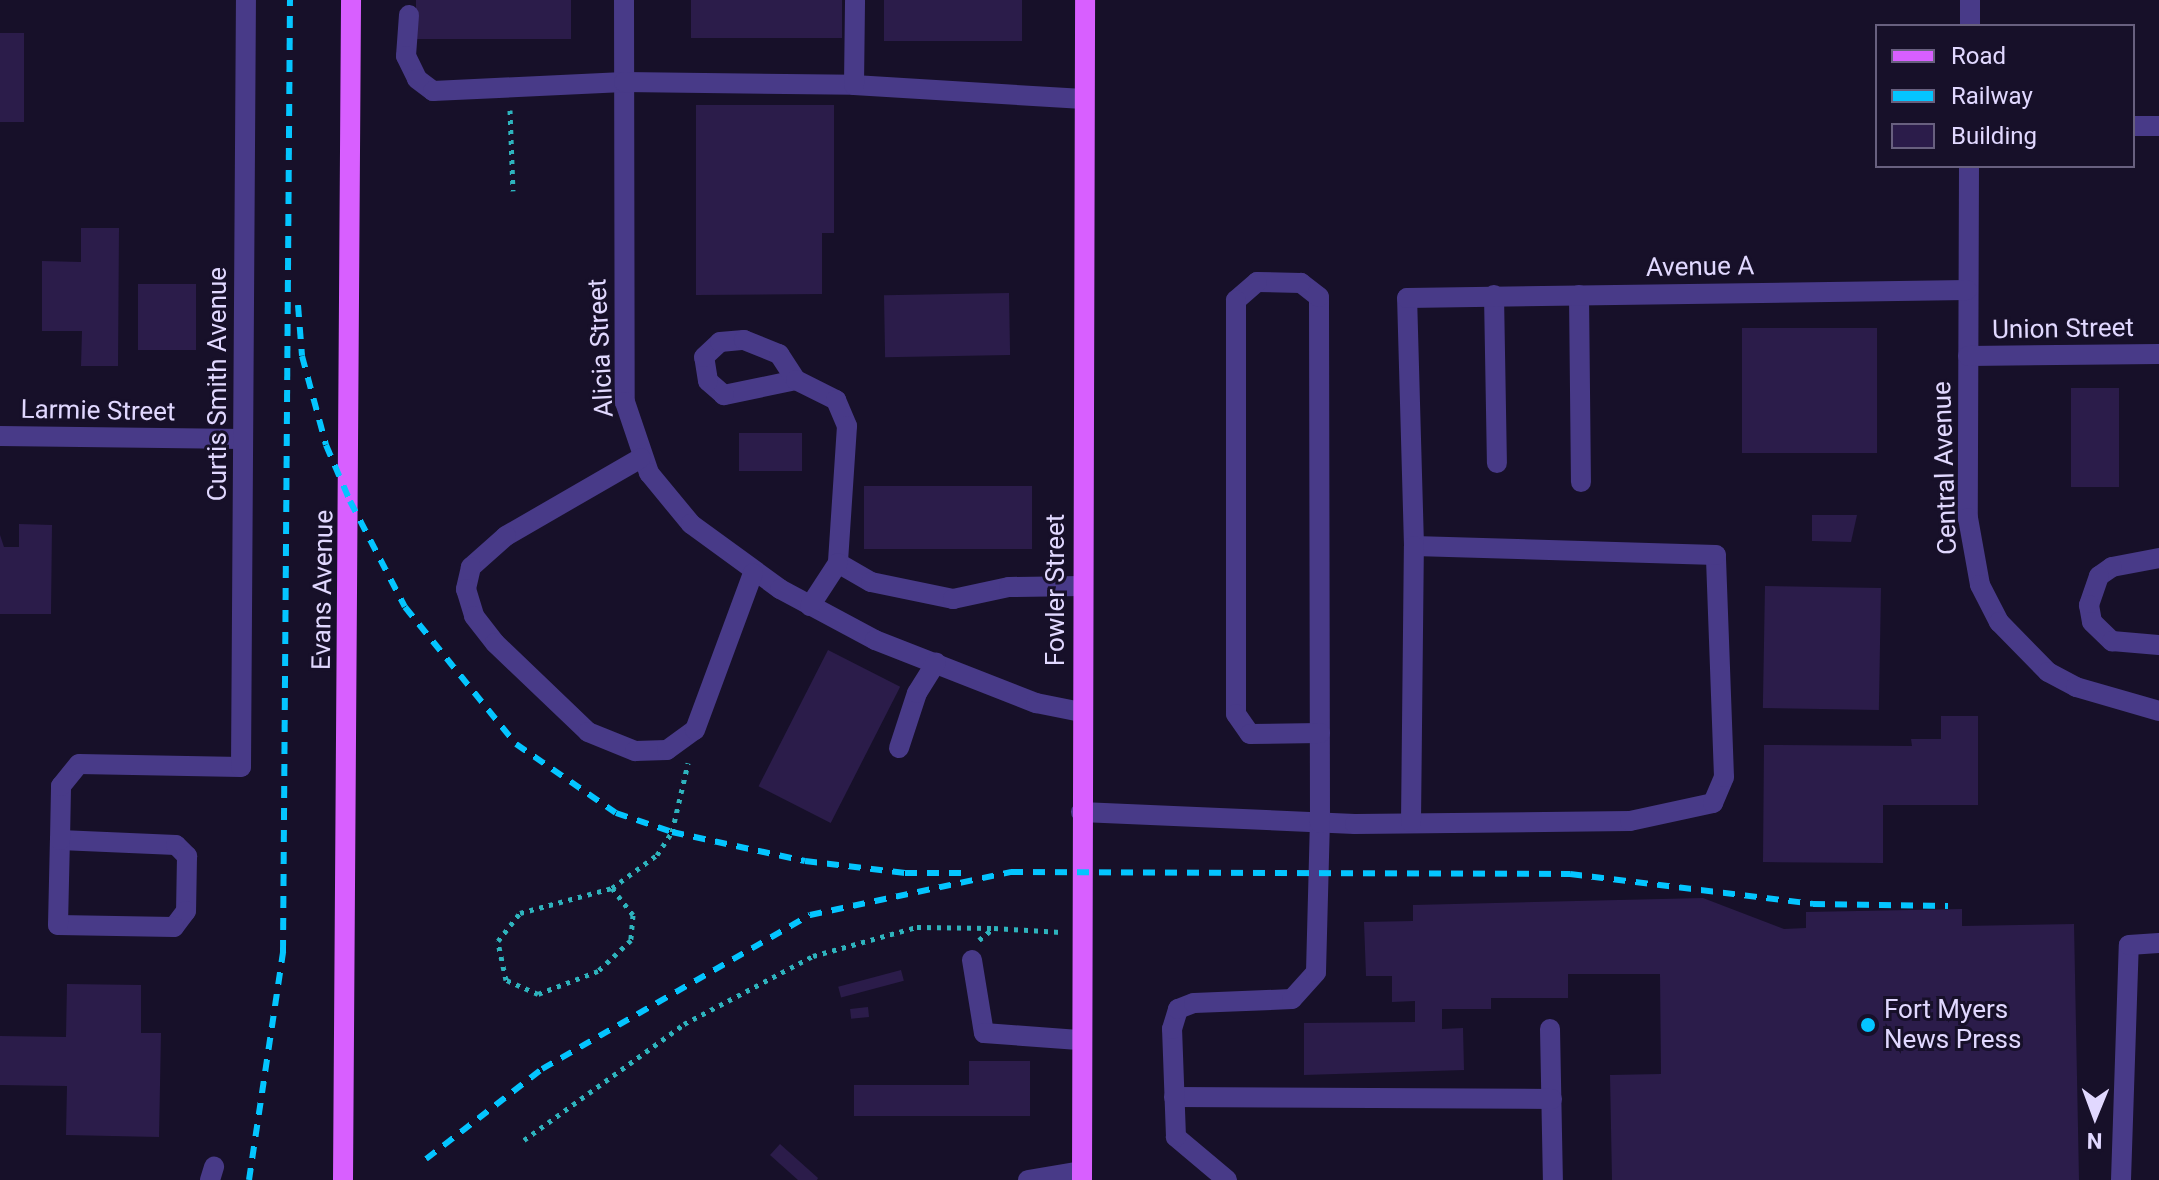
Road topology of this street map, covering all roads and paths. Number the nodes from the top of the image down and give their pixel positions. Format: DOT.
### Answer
graph roads {
  1 [pos="246,0"];
  2 [pos="351,0"];
  3 [pos="624,0"];
  4 [pos="855,0"];
  5 [pos="1085,0"];
  6 [pos="1970,0"];
  7 [pos="409,15"];
  8 [pos="1970,24"];
  9 [pos="624,82"];
  10 [pos="854,85"];
  11 [pos="510,89"];
  12 [pos="1084,99"];
  13 [pos="2135,126"];
  14 [pos="2159,126"];
  15 [pos="1969,168"];
  16 [pos="513,191"];
  17 [pos="1967,290"];
  18 [pos="1494,295"];
  19 [pos="1579,295"];
  20 [pos="2159,354"];
  21 [pos="1968,356"];
  22 [pos="796,380"];
  23 [pos="0,436"];
  24 [pos="243,439"];
  25 [pos="641,458"];
  26 [pos="1497,463"];
  27 [pos="1581,482"];
  28 [pos="1414,546"];
  29 [pos="2159,558"];
  30 [pos="838,563"];
  31 [pos="753,573"];
  32 [pos="1082,586"];
  33 [pos="810,606"];
  34 [pos="2159,645"];
  35 [pos="936,663"];
  36 [pos="2159,711"];
  37 [pos="1081,712"];
  38 [pos="695,730"];
  39 [pos="1320,733"];
  40 [pos="899,748"];
  41 [pos="1081,812"];
  42 [pos="1411,822"];
  43 [pos="1320,823"];
  44 [pos="60,840"];
  45 [pos="612,888"];
  46 [pos="994,928"];
  47 [pos="1080,934"];
  48 [pos="2159,943"];
  49 [pos="972,960"];
  50 [pos="1550,1029"];
  51 [pos="1079,1040"];
  52 [pos="1174,1097"];
  53 [pos="1552,1099"];
  54 [pos="524,1140"];
  55 [pos="1082,1176"];
  56 [pos="343,1180"];
  57 [pos="1028,1180"];
  58 [pos="1227,1180"];
  59 [pos="1553,1180"];
  60 [pos="2121,1180"];
  1 -- 24 [label="street, Curtis Smith Avenue"];
  2 -- 56 [label="main road, Evans Avenue"];
  3 -- 9 [label="street, Alicia Street"];
  4 -- 10 [label="street"];
  5 -- 12 [label="main road, Fowler Street"];
  6 -- 8 [label="street"];
  7 -- 11 [label="street"];
  9 -- 10 [label="street"];
  9 -- 11 [label="street"];
  9 -- 25 [label="street, Alicia Street"];
  10 -- 12 [label="street"];
  11 -- 16 [label="path"];
  12 -- 32 [label="main road, Fowler Street"];
  13 -- 14 [label="street"];
  15 -- 17 [label="street, Central Avenue"];
  17 -- 19 [label="street, Avenue A"];
  17 -- 21 [label="street, Central Avenue"];
  18 -- 19 [label="street, Avenue A"];
  18 -- 26 [label="street"];
  18 -- 28 [label="street, Avenue A"];
  19 -- 27 [label="street"];
  20 -- 21 [label="street, Union Street"];
  21 -- 36 [label="street, Central Avenue"];
  22 -- 30 [label="street"];
  23 -- 24 [label="street, Larmie Street"];
  24 -- 44 [label="street, Curtis Smith Avenue"];
  25 -- 31 [label="street, Alicia Street"];
  25 -- 38 [label="street"];
  28 -- 42 [label="street"];
  28 -- 42 [label="street"];
  29 -- 34 [label="street"];
  30 -- 32 [label="street"];
  30 -- 33 [label="street"];
  31 -- 33 [label="street, Alicia Street"];
  31 -- 38 [label="street"];
  32 -- 37 [label="main road, Fowler Street"];
  33 -- 35 [label="street, Alicia Street"];
  35 -- 37 [label="street, Alicia Street"];
  35 -- 40 [label="street"];
  37 -- 41 [label="main road, Fowler Street"];
  38 -- 45 [label="path"];
  39 -- 39 [label="street"];
  39 -- 43 [label="street"];
  41 -- 43 [label="street"];
  41 -- 47 [label="main road, Fowler Street"];
  42 -- 43 [label="street"];
  43 -- 52 [label="street"];
  44 -- 44 [label="street"];
  45 -- 45 [label="path"];
  46 -- 47 [label="path"];
  46 -- 49 [label="path"];
  46 -- 54 [label="path"];
  47 -- 51 [label="main road, Fowler Street"];
  48 -- 60 [label="street"];
  49 -- 51 [label="street"];
  50 -- 53 [label="street"];
  51 -- 55 [label="main road, Fowler Street"];
  52 -- 53 [label="street"];
  52 -- 58 [label="street"];
  53 -- 59 [label="street"];
  55 -- 57 [label="street"];
}
